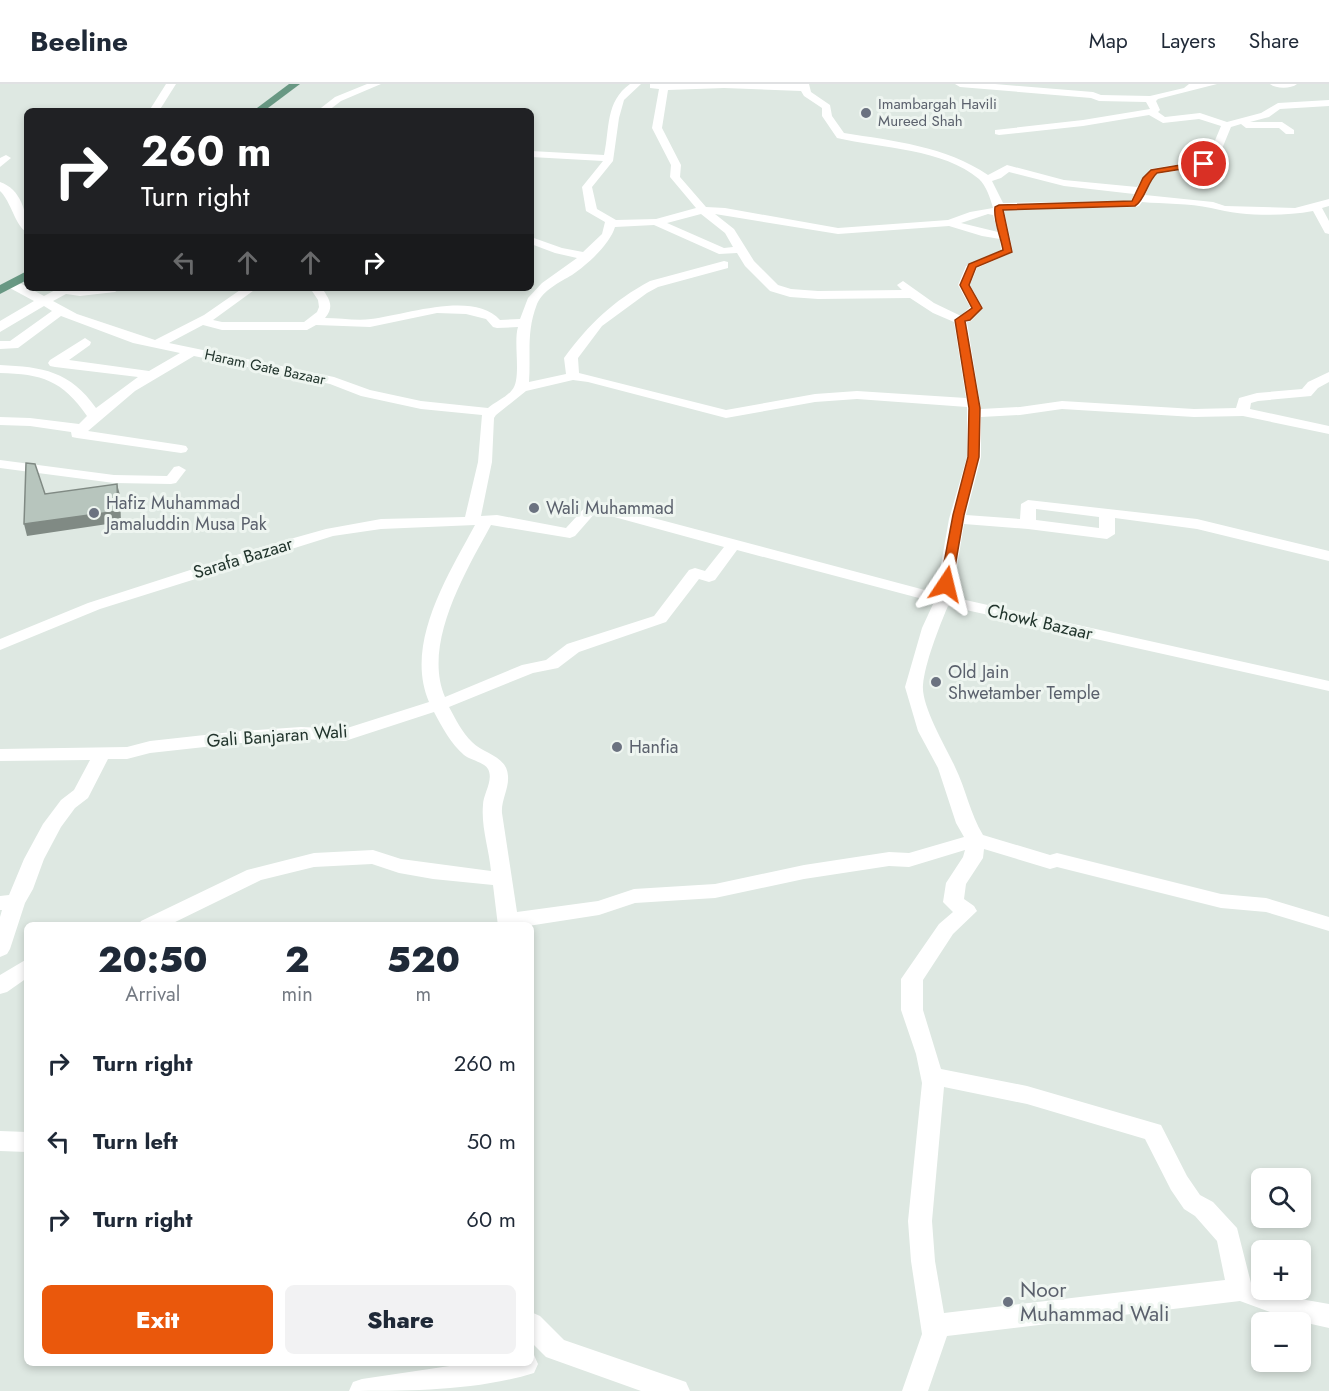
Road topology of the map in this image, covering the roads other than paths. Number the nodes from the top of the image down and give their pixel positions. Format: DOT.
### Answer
graph roads {
  1 [pos="171,84"];
  2 [pos="295,84"];
  3 [pos="376,84"];
  4 [pos="639,84"];
  5 [pos="960,84"];
  6 [pos="1167,84"];
  7 [pos="1212,84"];
  8 [pos="1275,84"];
  9 [pos="1292,84"];
  10 [pos="803,86"];
  11 [pos="664,88"];
  12 [pos="1037,88"];
  13 [pos="1178,92"];
  14 [pos="1153,99"];
  15 [pos="1329,103"];
  16 [pos="156,108"];
  17 [pos="262,108"];
  18 [pos="326,108"];
  19 [pos="1151,112"];
  20 [pos="1231,124"];
  21 [pos="999,132"];
  22 [pos="1290,132"];
  23 [pos="534,154"];
  24 [pos="608,158"];
  25 [pos="986,179"];
  26 [pos="0,185"];
  27 [pos="1140,195"];
  28 [pos="1324,205"];
  29 [pos="703,210"];
  30 [pos="999,210"];
  31 [pos="24,221"];
  32 [pos="656,222"];
  33 [pos="950,223"];
  34 [pos="610,224"];
  35 [pos="1329,231"];
  36 [pos="1005,236"];
  37 [pos="534,243"];
  38 [pos="739,249"];
  39 [pos="586,256"];
  40 [pos="724,265"];
  41 [pos="24,276"];
  42 [pos="3,286"];
  43 [pos="63,291"];
  44 [pos="246,291"];
  45 [pos="318,291"];
  46 [pos="44,302"];
  47 [pos="61,310"];
  48 [pos="960,320"];
  49 [pos="201,321"];
  50 [pos="313,321"];
  51 [pos="525,322"];
  52 [pos="0,328"];
  53 [pos="85,342"];
  54 [pos="157,344"];
  55 [pos="7,345"];
  56 [pos="191,352"];
  57 [pos="58,362"];
  58 [pos="0,363"];
  59 [pos="0,369"];
  60 [pos="37,370"];
  61 [pos="149,375"];
  62 [pos="573,376"];
  63 [pos="1329,376"];
  64 [pos="520,388"];
  65 [pos="974,408"];
  66 [pos="491,412"];
  67 [pos="1243,412"];
  68 [pos="94,416"];
  69 [pos="0,421"];
  70 [pos="81,429"];
  71 [pos="1329,430"];
  72 [pos="181,449"];
  73 [pos="0,464"];
  74 [pos="179,470"];
  75 [pos="614,512"];
  76 [pos="957,519"];
  77 [pos="485,521"];
  78 [pos="733,545"];
  79 [pos="1329,556"];
  80 [pos="944,600"];
  81 [pos="0,645"];
  82 [pos="1329,686"];
  83 [pos="441,705"];
  84 [pos="102,753"];
  85 [pos="0,755"];
  86 [pos="976,840"];
  87 [pos="502,879"];
  88 [pos="7,902"];
  89 [pos="156,922"];
  90 [pos="508,922"];
  91 [pos="513,922"];
  92 [pos="1329,924"];
  93 [pos="0,949"];
  94 [pos="24,969"];
  95 [pos="0,986"];
  96 [pos="931,1076"];
  97 [pos="0,1141"];
  98 [pos="24,1142"];
  99 [pos="1240,1290"];
  100 [pos="1329,1316"];
  101 [pos="934,1326"];
  102 [pos="534,1327"];
  103 [pos="555,1349"];
  104 [pos="534,1359"];
  105 [pos="520,1366"];
  106 [pos="624,1382"];
  107 [pos="362,1391"];
  108 [pos="677,1391"];
  109 [pos="915,1391"];
  1 -- 16 [label="street"];
  2 -- 17 [label="main road"];
  3 -- 18 [label="street"];
  4 -- 11 [label="street"];
  4 -- 24 [label="street"];
  5 -- 12 [label="street"];
  6 -- 13 [label="street"];
  7 -- 13 [label="street"];
  8 -- 9 [label="street"];
  10 -- 11 [label="street"];
  10 -- 25 [label="street"];
  11 -- 29 [label="street"];
  12 -- 14 [label="street"];
  13 -- 14 [label="street"];
  14 -- 19 [label="street"];
  15 -- 20 [label="street"];
  19 -- 20 [label="street"];
  19 -- 21 [label="street"];
  20 -- 22 [label="street"];
  20 -- 27 [label="street"];
  23 -- 24 [label="street"];
  24 -- 34 [label="street"];
  25 -- 27 [label="street"];
  25 -- 30 [label="street"];
  26 -- 31 [label="street"];
  27 -- 28 [label="street"];
  27 -- 30 [label="street"];
  28 -- 35 [label="street"];
  29 -- 32 [label="street"];
  29 -- 33 [label="street"];
  29 -- 38 [label="street"];
  30 -- 33 [label="street"];
  30 -- 36 [label="street"];
  32 -- 34 [label="street"];
  32 -- 38 [label="street"];
  33 -- 36 [label="street"];
  34 -- 39 [label="street"];
  36 -- 48 [label="street"];
  37 -- 39 [label="street"];
  38 -- 48 [label="street"];
  39 -- 51 [label="street"];
  40 -- 62 [label="street"];
  41 -- 42 [label="main road"];
  42 -- 46 [label="street, Haram Gate Bazaar"];
  43 -- 46 [label="street"];
  44 -- 49 [label="street"];
  45 -- 50 [label="street"];
  46 -- 47 [label="street, Haram Gate Bazaar"];
  46 -- 52 [label="street"];
  47 -- 54 [label="street, Haram Gate Bazaar"];
  47 -- 55 [label="street"];
  48 -- 65 [label="street"];
  49 -- 50 [label="street"];
  49 -- 54 [label="street"];
  50 -- 51 [label="street"];
  51 -- 64 [label="street"];
  53 -- 57 [label="street"];
  54 -- 56 [label="street, Haram Gate Bazaar"];
  55 -- 58 [label="street"];
  56 -- 61 [label="street"];
  56 -- 66 [label="street, Haram Gate Bazaar"];
  57 -- 60 [label="street"];
  57 -- 61 [label="street"];
  59 -- 60 [label="street"];
  60 -- 68 [label="street"];
  61 -- 68 [label="street"];
  62 -- 64 [label="street"];
  62 -- 65 [label="street"];
  63 -- 67 [label="street"];
  64 -- 66 [label="street"];
  65 -- 67 [label="street"];
  65 -- 76 [label="street"];
  66 -- 77 [label="street"];
  67 -- 71 [label="street"];
  68 -- 70 [label="street"];
  69 -- 70 [label="street"];
  70 -- 72 [label="street"];
  73 -- 74 [label="street"];
  75 -- 77 [label="street, Sarafa Bazaar"];
  75 -- 78 [label="street, Chowk Bazaar"];
  76 -- 79 [label="street"];
  76 -- 80 [label="street"];
  77 -- 81 [label="street, Sarafa Bazaar"];
  77 -- 83 [label="street"];
  78 -- 80 [label="street, Chowk Bazaar"];
  78 -- 83 [label="street, Gali Banjaran Wali"];
  80 -- 82 [label="street, Chowk Bazaar"];
  80 -- 86 [label="street"];
  83 -- 84 [label="street, Gali Banjaran Wali"];
  83 -- 87 [label="street"];
  84 -- 85 [label="street, Gali Banjaran Wali"];
  84 -- 88 [label="street"];
  86 -- 91 [label="street"];
  86 -- 92 [label="street"];
  86 -- 96 [label="street"];
  87 -- 89 [label="street"];
  87 -- 90 [label="street"];
  88 -- 93 [label="street"];
  94 -- 95 [label="street"];
  96 -- 99 [label="street"];
  96 -- 101 [label="street"];
  97 -- 98 [label="street"];
  99 -- 100 [label="street"];
  99 -- 101 [label="street"];
  101 -- 109 [label="street"];
  102 -- 103 [label="street"];
  103 -- 104 [label="street"];
  103 -- 106 [label="street"];
  105 -- 107 [label="street"];
  106 -- 108 [label="street"];
}
